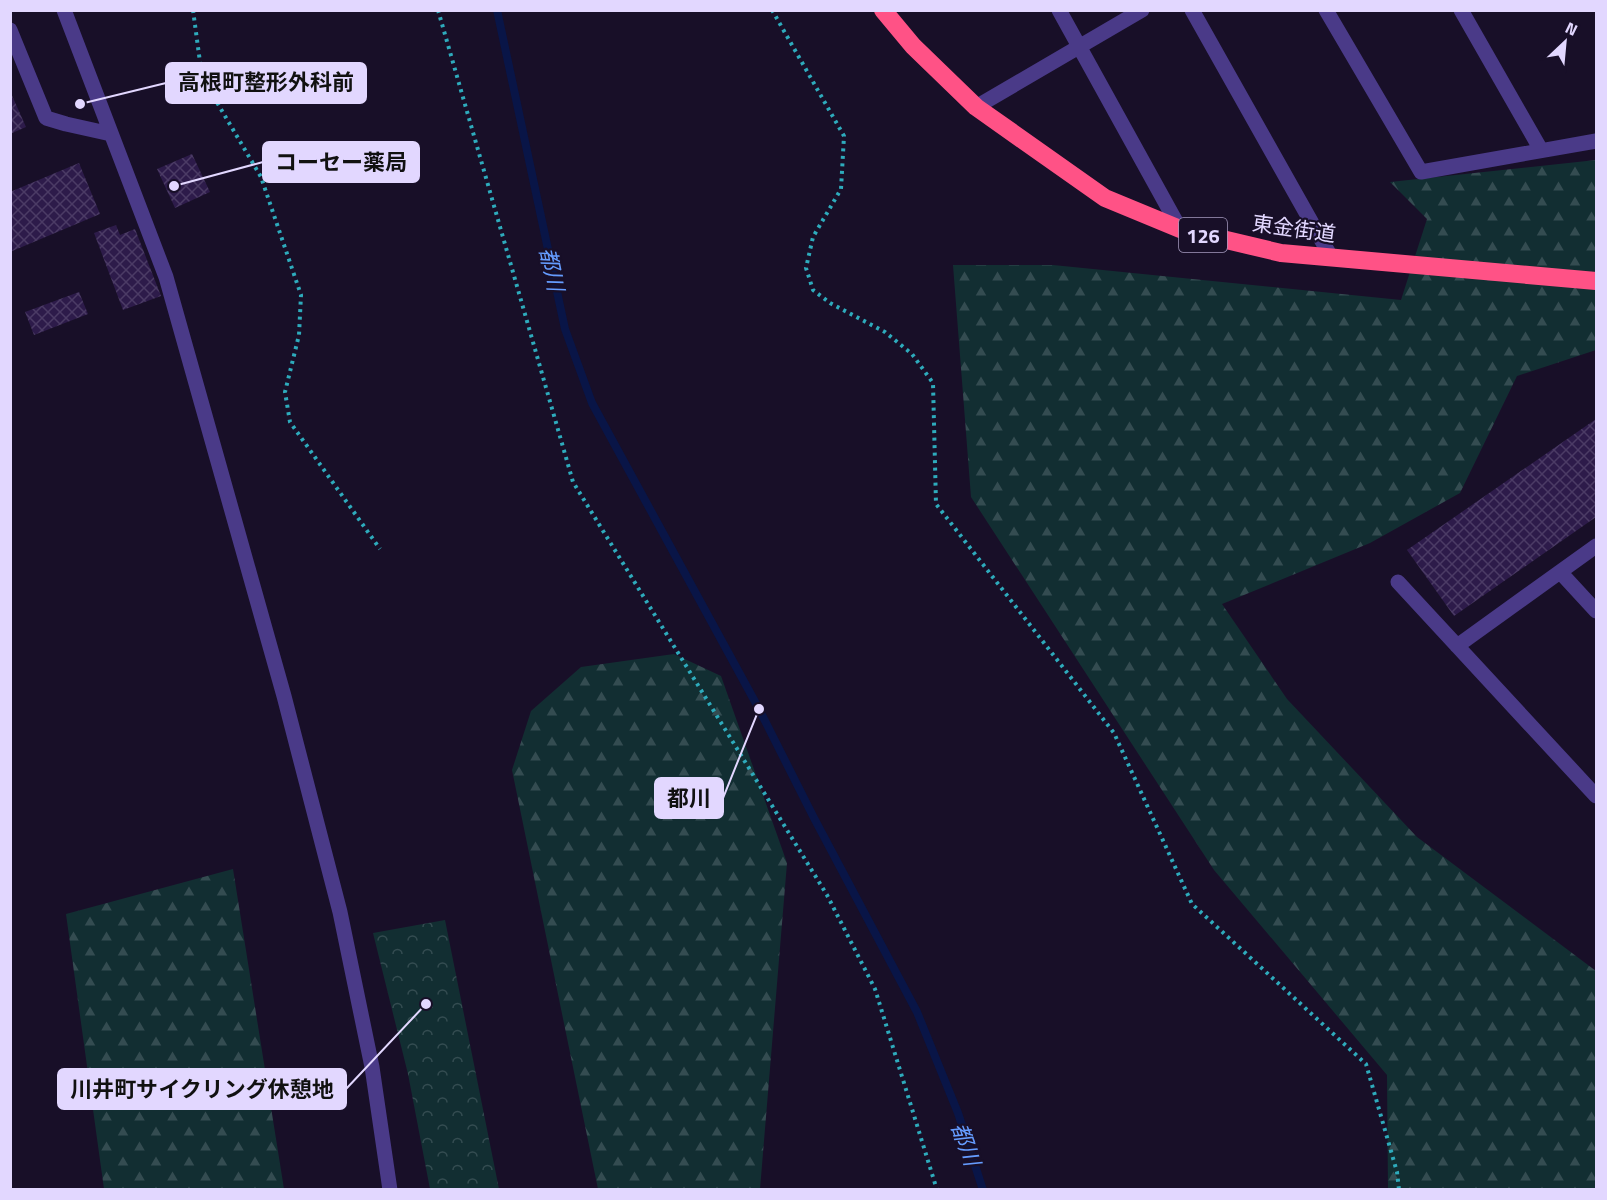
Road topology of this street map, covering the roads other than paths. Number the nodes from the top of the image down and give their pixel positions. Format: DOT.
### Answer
graph roads {
  1 [pos="64,10"];
  2 [pos="883,10"];
  3 [pos="1059,10"];
  4 [pos="1142,10"];
  5 [pos="1192,10"];
  6 [pos="1326,10"];
  7 [pos="1461,10"];
  8 [pos="10,30"];
  9 [pos="1080,47"];
  10 [pos="976,107"];
  11 [pos="111,134"];
  12 [pos="1596,141"];
  13 [pos="1542,150"];
  14 [pos="1180,229"];
  15 [pos="1331,257"];
  16 [pos="1596,281"];
  17 [pos="1596,546"];
  18 [pos="1561,573"];
  19 [pos="1398,582"];
  20 [pos="1596,610"];
  21 [pos="1457,646"];
  22 [pos="1596,796"];
  23 [pos="390,1190"];
  1 -- 11 [label="street"];
  2 -- 10 [label="highway, 東金街道 / 126"];
  3 -- 9 [label="street"];
  4 -- 9 [label="street"];
  5 -- 15 [label="street"];
  6 -- 13 [label="street"];
  7 -- 13 [label="street"];
  8 -- 11 [label="street"];
  9 -- 10 [label="street"];
  9 -- 14 [label="street"];
  10 -- 14 [label="highway, 東金街道 / 126"];
  11 -- 23 [label="street"];
  12 -- 13 [label="street"];
  14 -- 15 [label="highway, 東金街道 / 126"];
  15 -- 16 [label="highway, 東金街道 / 126"];
  17 -- 18 [label="street"];
  18 -- 20 [label="street"];
  18 -- 21 [label="street"];
  19 -- 21 [label="street"];
  21 -- 22 [label="street"];
}
